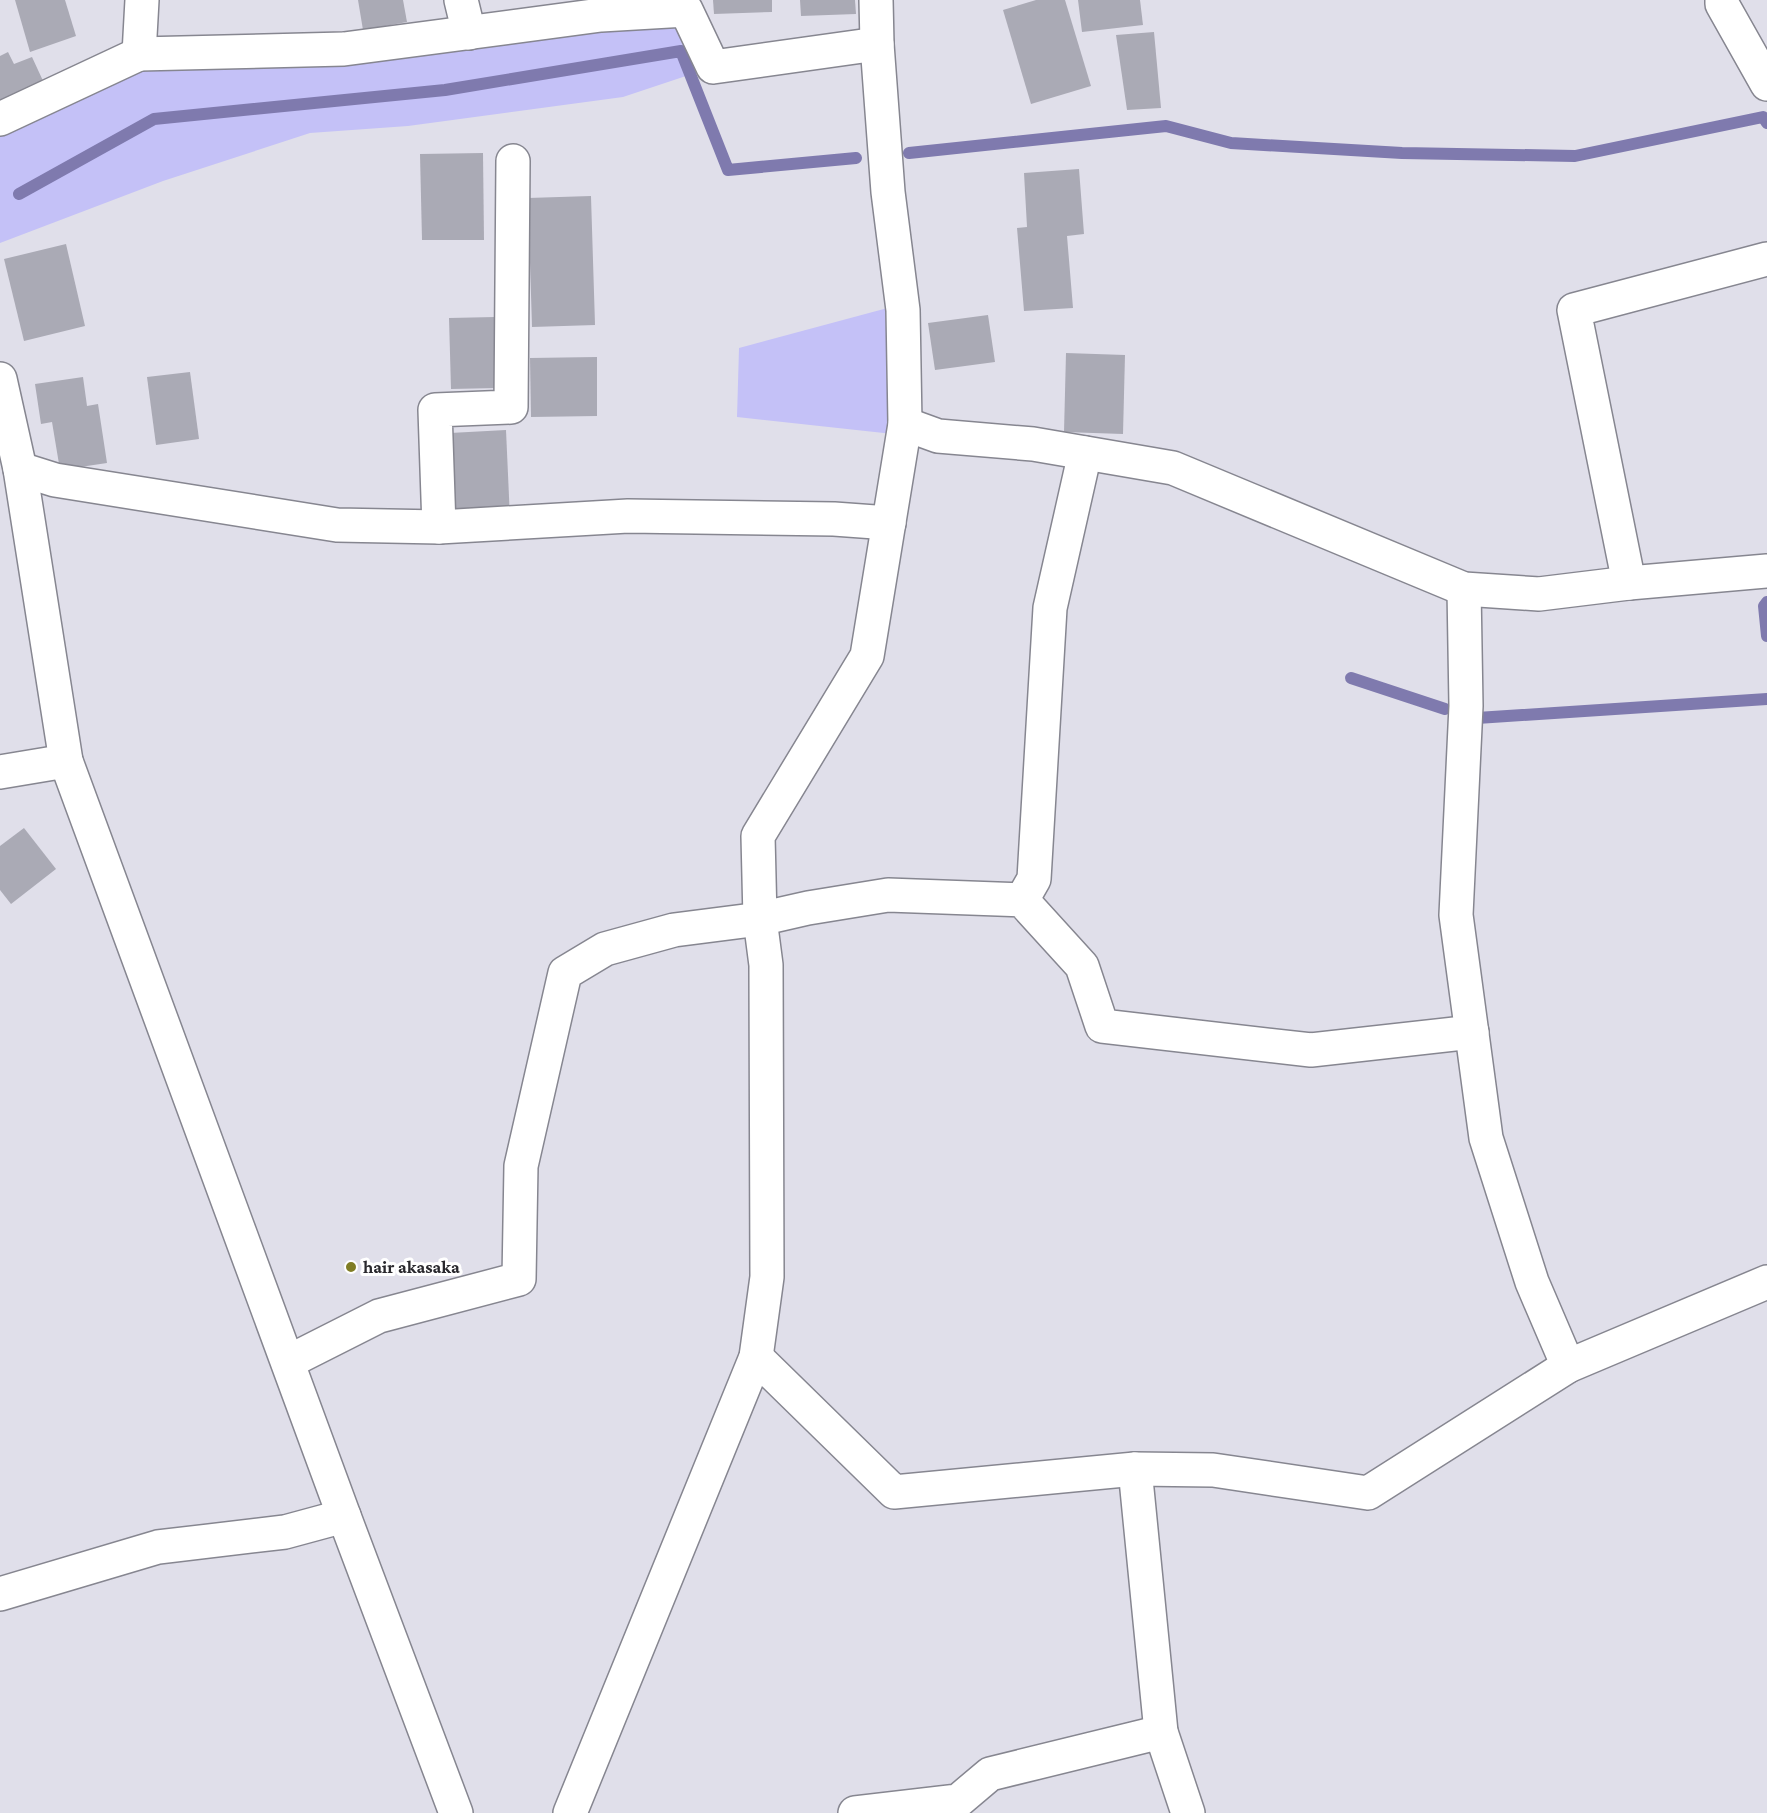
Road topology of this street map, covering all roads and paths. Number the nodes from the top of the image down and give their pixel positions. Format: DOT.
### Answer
graph roads {
  1 [pos="142,0"];
  2 [pos="461,0"];
  3 [pos="876,0"];
  4 [pos="1722,0"];
  5 [pos="469,33"];
  6 [pos="877,44"];
  7 [pos="139,54"];
  8 [pos="1767,84"];
  9 [pos="0,119"];
  10 [pos="513,161"];
  11 [pos="1767,259"];
  12 [pos="0,379"];
  13 [pos="905,424"];
  14 [pos="1085,453"];
  15 [pos="20,469"];
  16 [pos="889,523"];
  17 [pos="439,527"];
  18 [pos="1767,571"];
  19 [pos="1629,583"];
  20 [pos="1464,590"];
  21 [pos="66,761"];
  22 [pos="0,772"];
  23 [pos="1022,900"];
  24 [pos="760,919"];
  25 [pos="1472,1032"];
  26 [pos="1767,1282"];
  27 [pos="756,1357"];
  28 [pos="288,1362"];
  29 [pos="1568,1366"];
  30 [pos="1135,1469"];
  31 [pos="344,1516"];
  32 [pos="0,1594"];
  33 [pos="1161,1732"];
  34 [pos="456,1813"];
  35 [pos="570,1813"];
  36 [pos="855,1813"];
  37 [pos="1188,1813"];
  1 -- 7 [label="street"];
  2 -- 5 [label="street"];
  3 -- 6 [label="street"];
  4 -- 8 [label="street"];
  5 -- 6 [label="street"];
  5 -- 7 [label="street"];
  6 -- 13 [label="street"];
  7 -- 9 [label="street"];
  10 -- 17 [label="street"];
  11 -- 19 [label="street"];
  12 -- 15 [label="street"];
  13 -- 14 [label="street"];
  13 -- 16 [label="street"];
  14 -- 20 [label="street"];
  14 -- 23 [label="street"];
  15 -- 17 [label="street"];
  15 -- 21 [label="street"];
  16 -- 17 [label="street"];
  16 -- 24 [label="street"];
  18 -- 19 [label="street"];
  19 -- 20 [label="street"];
  20 -- 25 [label="street"];
  21 -- 22 [label="street"];
  21 -- 28 [label="street"];
  23 -- 24 [label="street"];
  23 -- 25 [label="street"];
  24 -- 27 [label="street"];
  24 -- 28 [label="street"];
  25 -- 29 [label="street"];
  26 -- 29 [label="street"];
  27 -- 30 [label="street"];
  27 -- 35 [label="street"];
  28 -- 31 [label="street"];
  29 -- 30 [label="street"];
  30 -- 33 [label="street"];
  31 -- 32 [label="street"];
  31 -- 34 [label="street"];
  33 -- 36 [label="street"];
  33 -- 37 [label="street"];
}
